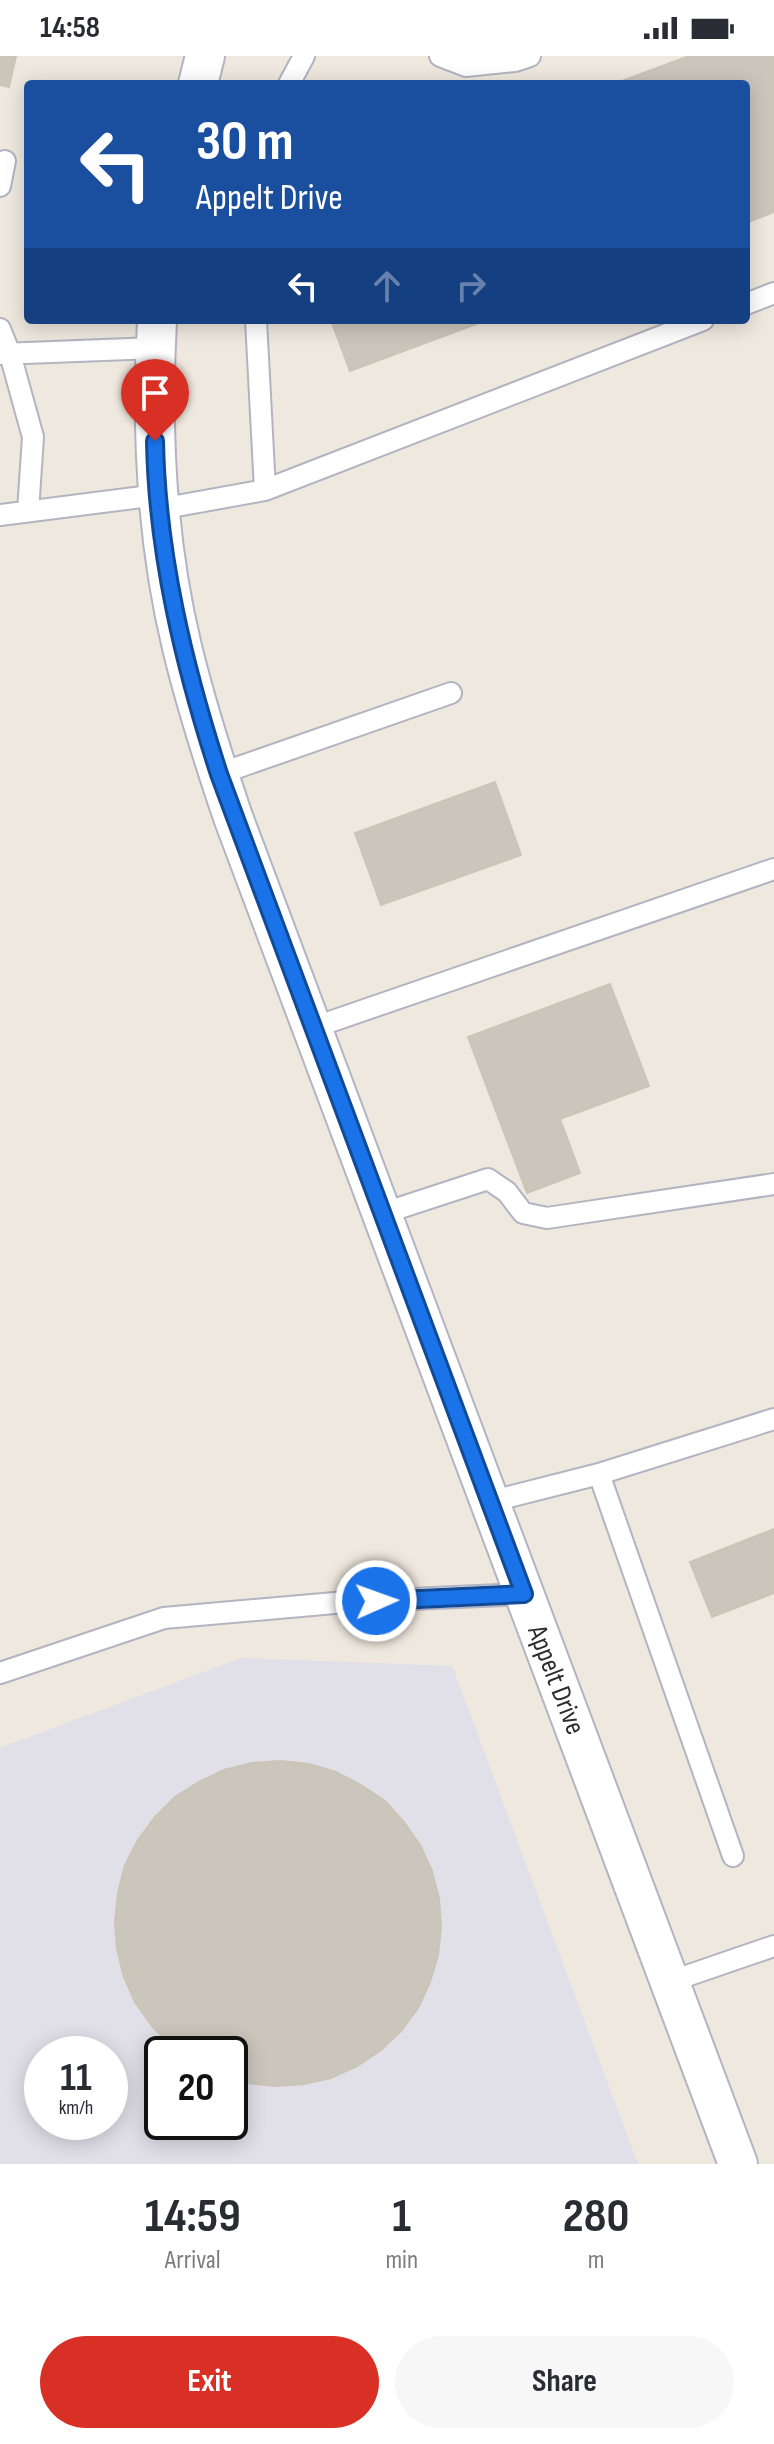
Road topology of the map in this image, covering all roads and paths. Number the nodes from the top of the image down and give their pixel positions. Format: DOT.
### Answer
graph roads {
  1 [pos="205,56"];
  2 [pos="304,56"];
  3 [pos="440,56"];
  4 [pos="530,56"];
  5 [pos="199,80"];
  6 [pos="291,80"];
  7 [pos="5,161"];
  8 [pos="0,186"];
  9 [pos="774,293"];
  10 [pos="750,302"];
  11 [pos="256,324"];
  12 [pos="693,324"];
  13 [pos="0,329"];
  14 [pos="156,334"];
  15 [pos="5,354"];
  16 [pos="265,490"];
  17 [pos="159,502"];
  18 [pos="28,511"];
  19 [pos="0,515"];
  20 [pos="451,693"];
  21 [pos="219,774"];
  22 [pos="774,869"];
  23 [pos="312,1028"];
  24 [pos="774,1184"];
  25 [pos="381,1214"];
  26 [pos="774,1419"];
  27 [pos="599,1474"];
  28 [pos="489,1502"];
  29 [pos="524,1594"];
  30 [pos="0,1673"];
  31 [pos="733,1856"];
  32 [pos="774,1946"];
  33 [pos="669,1982"];
  34 [pos="738,2164"];
  1 -- 5 [label="street"];
  2 -- 6 [label="lane"];
  3 -- 4 [label="lane"];
  7 -- 8 [label="lane"];
  9 -- 10 [label="lane"];
  11 -- 16 [label="lane"];
  12 -- 16 [label="lane"];
  13 -- 15 [label="lane"];
  14 -- 15 [label="lane"];
  14 -- 17 [label="street, Appelt Drive"];
  15 -- 18 [label="lane"];
  16 -- 17 [label="lane"];
  17 -- 18 [label="lane"];
  17 -- 21 [label="street, Appelt Drive"];
  18 -- 19 [label="lane"];
  20 -- 21 [label="lane"];
  21 -- 23 [label="street, Appelt Drive"];
  22 -- 23 [label="lane"];
  23 -- 25 [label="street, Appelt Drive"];
  24 -- 25 [label="lane"];
  25 -- 28 [label="street, Appelt Drive"];
  26 -- 27 [label="lane"];
  27 -- 28 [label="lane"];
  27 -- 31 [label="lane"];
  28 -- 29 [label="street, Appelt Drive"];
  29 -- 30 [label="lane"];
  29 -- 33 [label="street, Appelt Drive"];
  32 -- 33 [label="lane"];
  33 -- 34 [label="street, Appelt Drive"];
}
